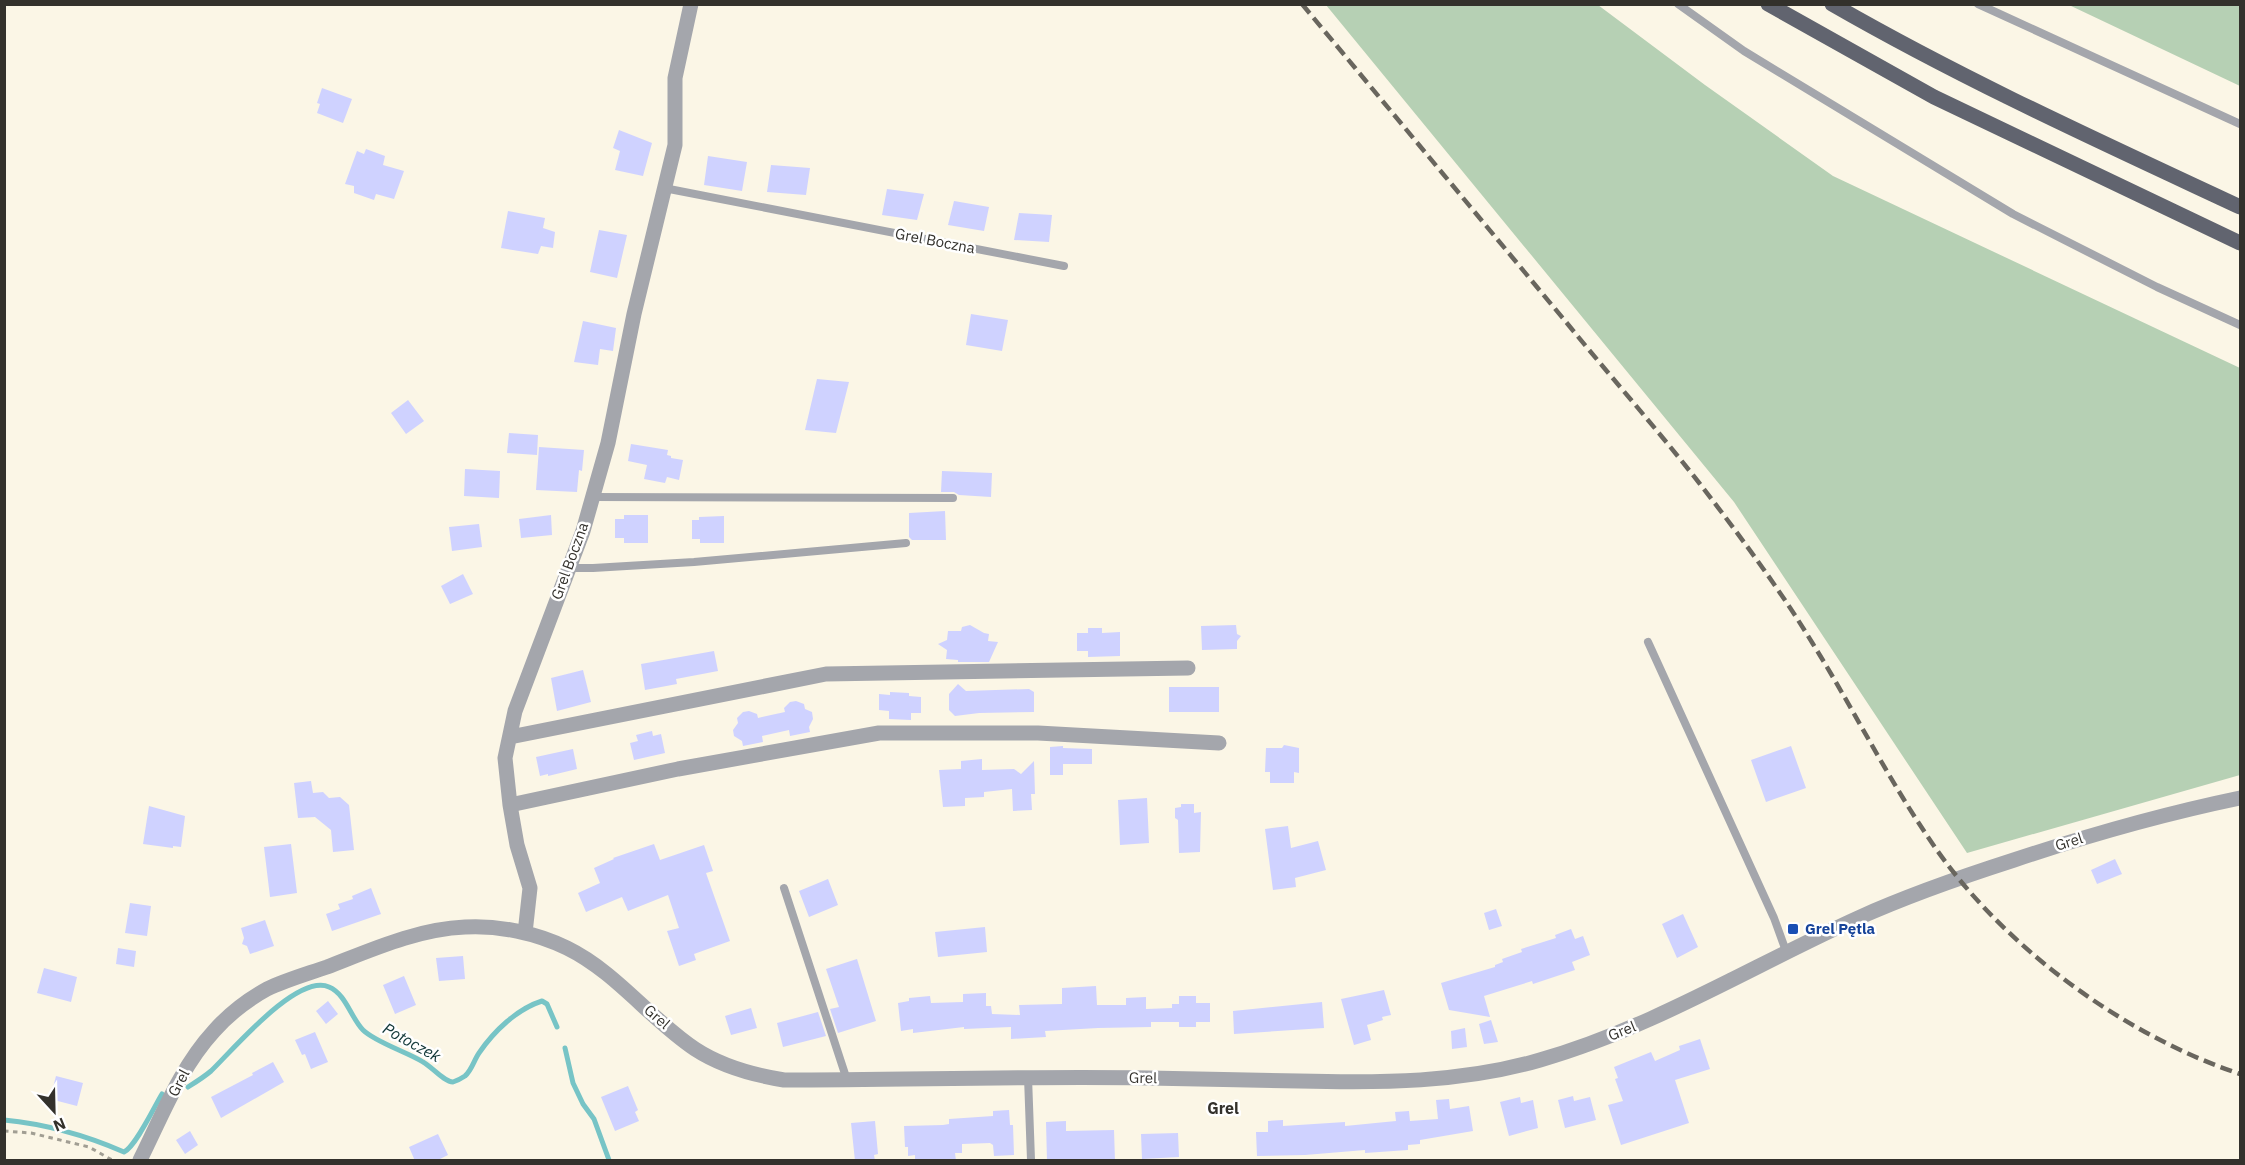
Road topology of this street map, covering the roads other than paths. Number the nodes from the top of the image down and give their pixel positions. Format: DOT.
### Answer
graph roads {
  1 [pos="691,4"];
  2 [pos="1678,4"];
  3 [pos="1768,4"];
  4 [pos="1832,4"];
  5 [pos="1978,4"];
  6 [pos="2241,124"];
  7 [pos="664,188"];
  8 [pos="2241,207"];
  9 [pos="2241,243"];
  10 [pos="1064,266"];
  11 [pos="2241,325"];
  12 [pos="592,497"];
  13 [pos="953,498"];
  14 [pos="906,543"];
  15 [pos="569,568"];
  16 [pos="1648,642"];
  17 [pos="1188,668"];
  18 [pos="510,737"];
  19 [pos="1219,743"];
  20 [pos="2241,798"];
  21 [pos="510,806"];
  22 [pos="784,888"];
  23 [pos="525,933"];
  24 [pos="1786,951"];
  25 [pos="1028,1077"];
  26 [pos="847,1080"];
  27 [pos="140,1161"];
  28 [pos="1031,1161"];
  1 -- 7 [label="street, Grel Boczna"];
  2 -- 11 [label="lane"];
  3 -- 9 [label="main road"];
  4 -- 8 [label="main road"];
  5 -- 6 [label="lane"];
  7 -- 10 [label="lane, Grel Boczna"];
  7 -- 12 [label="street, Grel Boczna"];
  12 -- 13 [label="lane"];
  12 -- 15 [label="street, Grel Boczna"];
  14 -- 15 [label="lane"];
  15 -- 18 [label="street, Grel Boczna"];
  16 -- 24 [label="lane"];
  17 -- 18 [label="street"];
  18 -- 21 [label="street, Grel Boczna"];
  19 -- 21 [label="street"];
  20 -- 24 [label="street, Grel"];
  21 -- 23 [label="street, Grel Boczna"];
  22 -- 26 [label="lane"];
  23 -- 26 [label="street, Grel"];
  23 -- 27 [label="street, Grel"];
  24 -- 25 [label="street, Grel"];
  25 -- 26 [label="street, Grel"];
  25 -- 28 [label="lane"];
}
